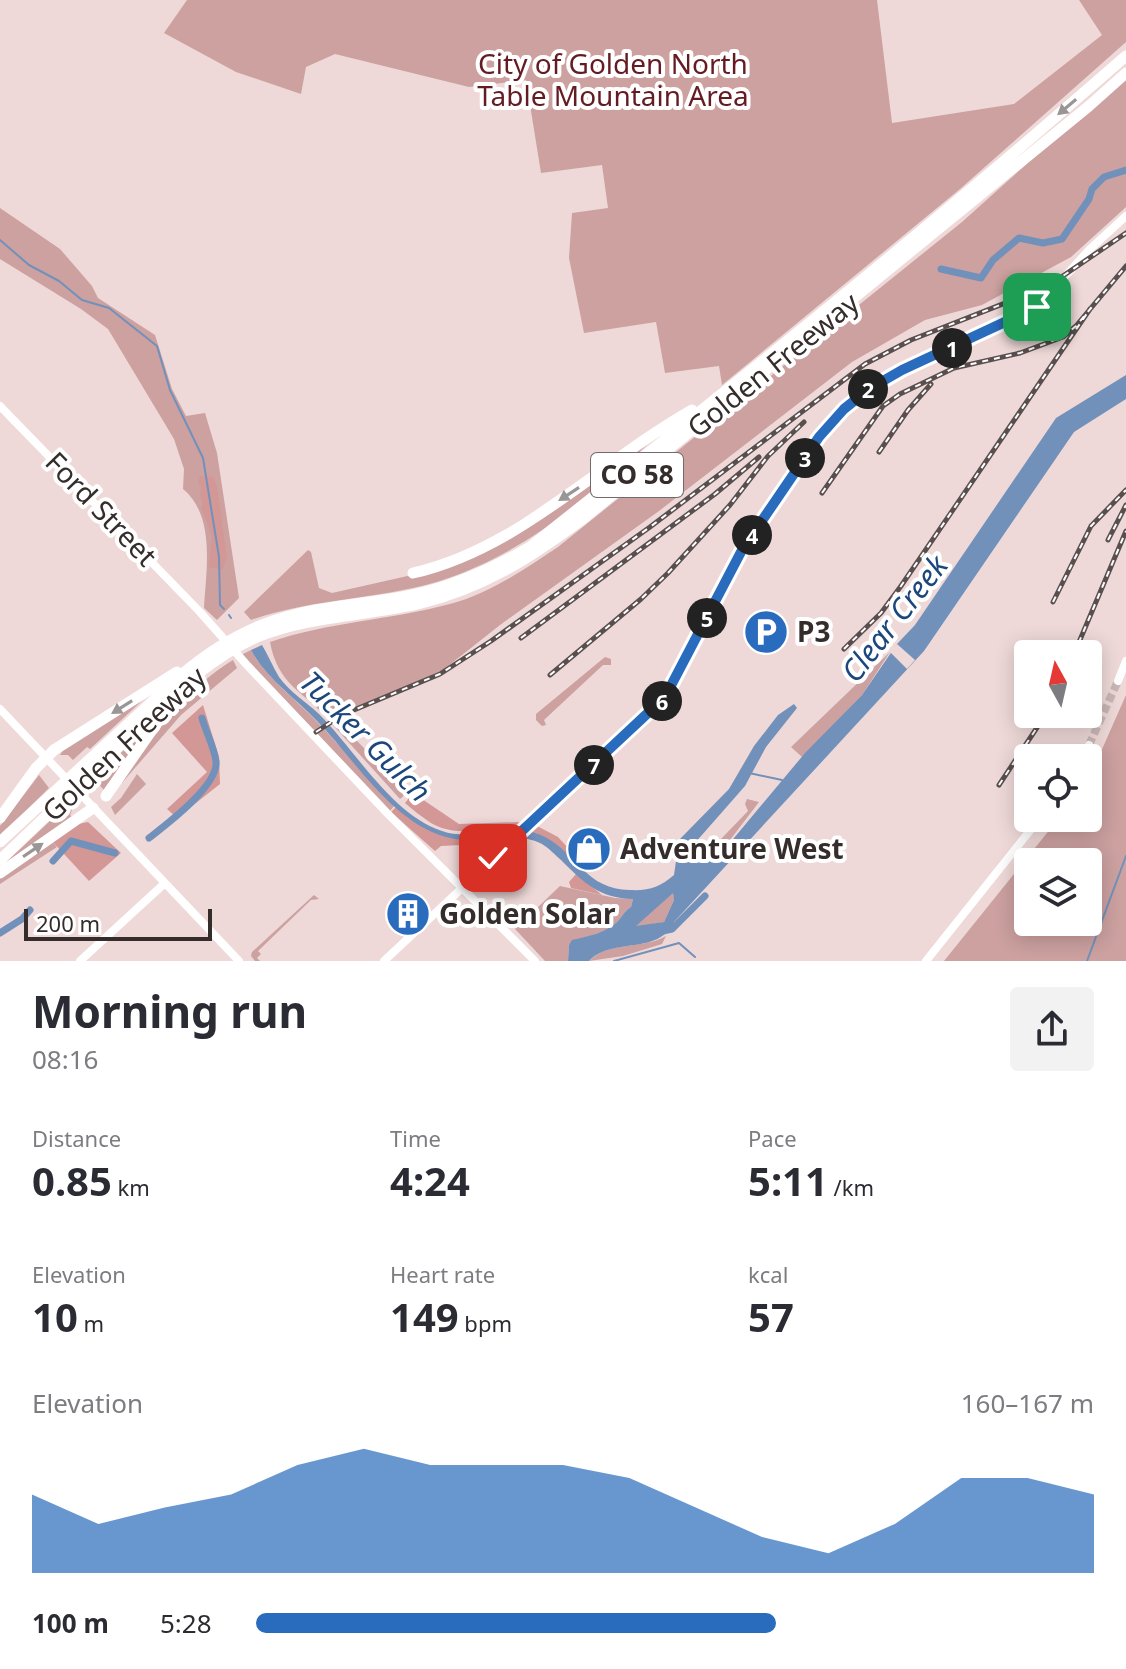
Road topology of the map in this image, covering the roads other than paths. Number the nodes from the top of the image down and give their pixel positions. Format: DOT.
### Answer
graph roads {
  1 [pos="1126,56"];
  2 [pos="1126,73"];
  3 [pos="1126,216"];
  4 [pos="728,391"];
  5 [pos="0,406"];
  6 [pos="413,573"];
  7 [pos="282,623"];
  8 [pos="214,655"];
  9 [pos="1126,661"];
  10 [pos="1118,681"];
  11 [pos="184,685"];
  12 [pos="0,709"];
  13 [pos="46,757"];
  14 [pos="106,796"];
  15 [pos="91,805"];
  16 [pos="0,818"];
  17 [pos="1029,832"];
  18 [pos="0,842"];
  19 [pos="0,860"];
  20 [pos="0,873"];
  21 [pos="165,883"];
  22 [pos="461,887"];
  23 [pos="80,961"];
  24 [pos="239,961"];
  25 [pos="384,961"];
  26 [pos="535,961"];
  27 [pos="926,961"];
  1 -- 4 [label="highway, Golden Freeway / CO 58, one-way"];
  2 -- 7 [label="highway, Golden Freeway / CO 58"];
  3 -- 22 [label="street"];
  4 -- 6 [label="highway, one-way"];
  4 -- 7 [label="highway, Golden Freeway / CO 58"];
  5 -- 22 [label="street, Ford Street"];
  7 -- 8 [label="highway, Golden Freeway / CO 58"];
  8 -- 11 [label="highway, Golden Freeway / CO 58"];
  8 -- 13 [label="highway, one-way"];
  8 -- 18 [label="highway, Golden Freeway / CO 58"];
  9 -- 10 [label="street"];
  11 -- 14 [label="highway"];
  11 -- 19 [label="highway, Golden Freeway / CO 58"];
  12 -- 13 [label="street"];
  13 -- 15 [label="street"];
  13 -- 16 [label="highway"];
  14 -- 15 [label="street"];
  20 -- 15 [label="highway, one-way"];
  15 -- 21 [label="street"];
  17 -- 27 [label="street"];
  21 -- 23 [label="street"];
  21 -- 24 [label="street"];
  22 -- 25 [label="street"];
  22 -- 26 [label="street"];
}
